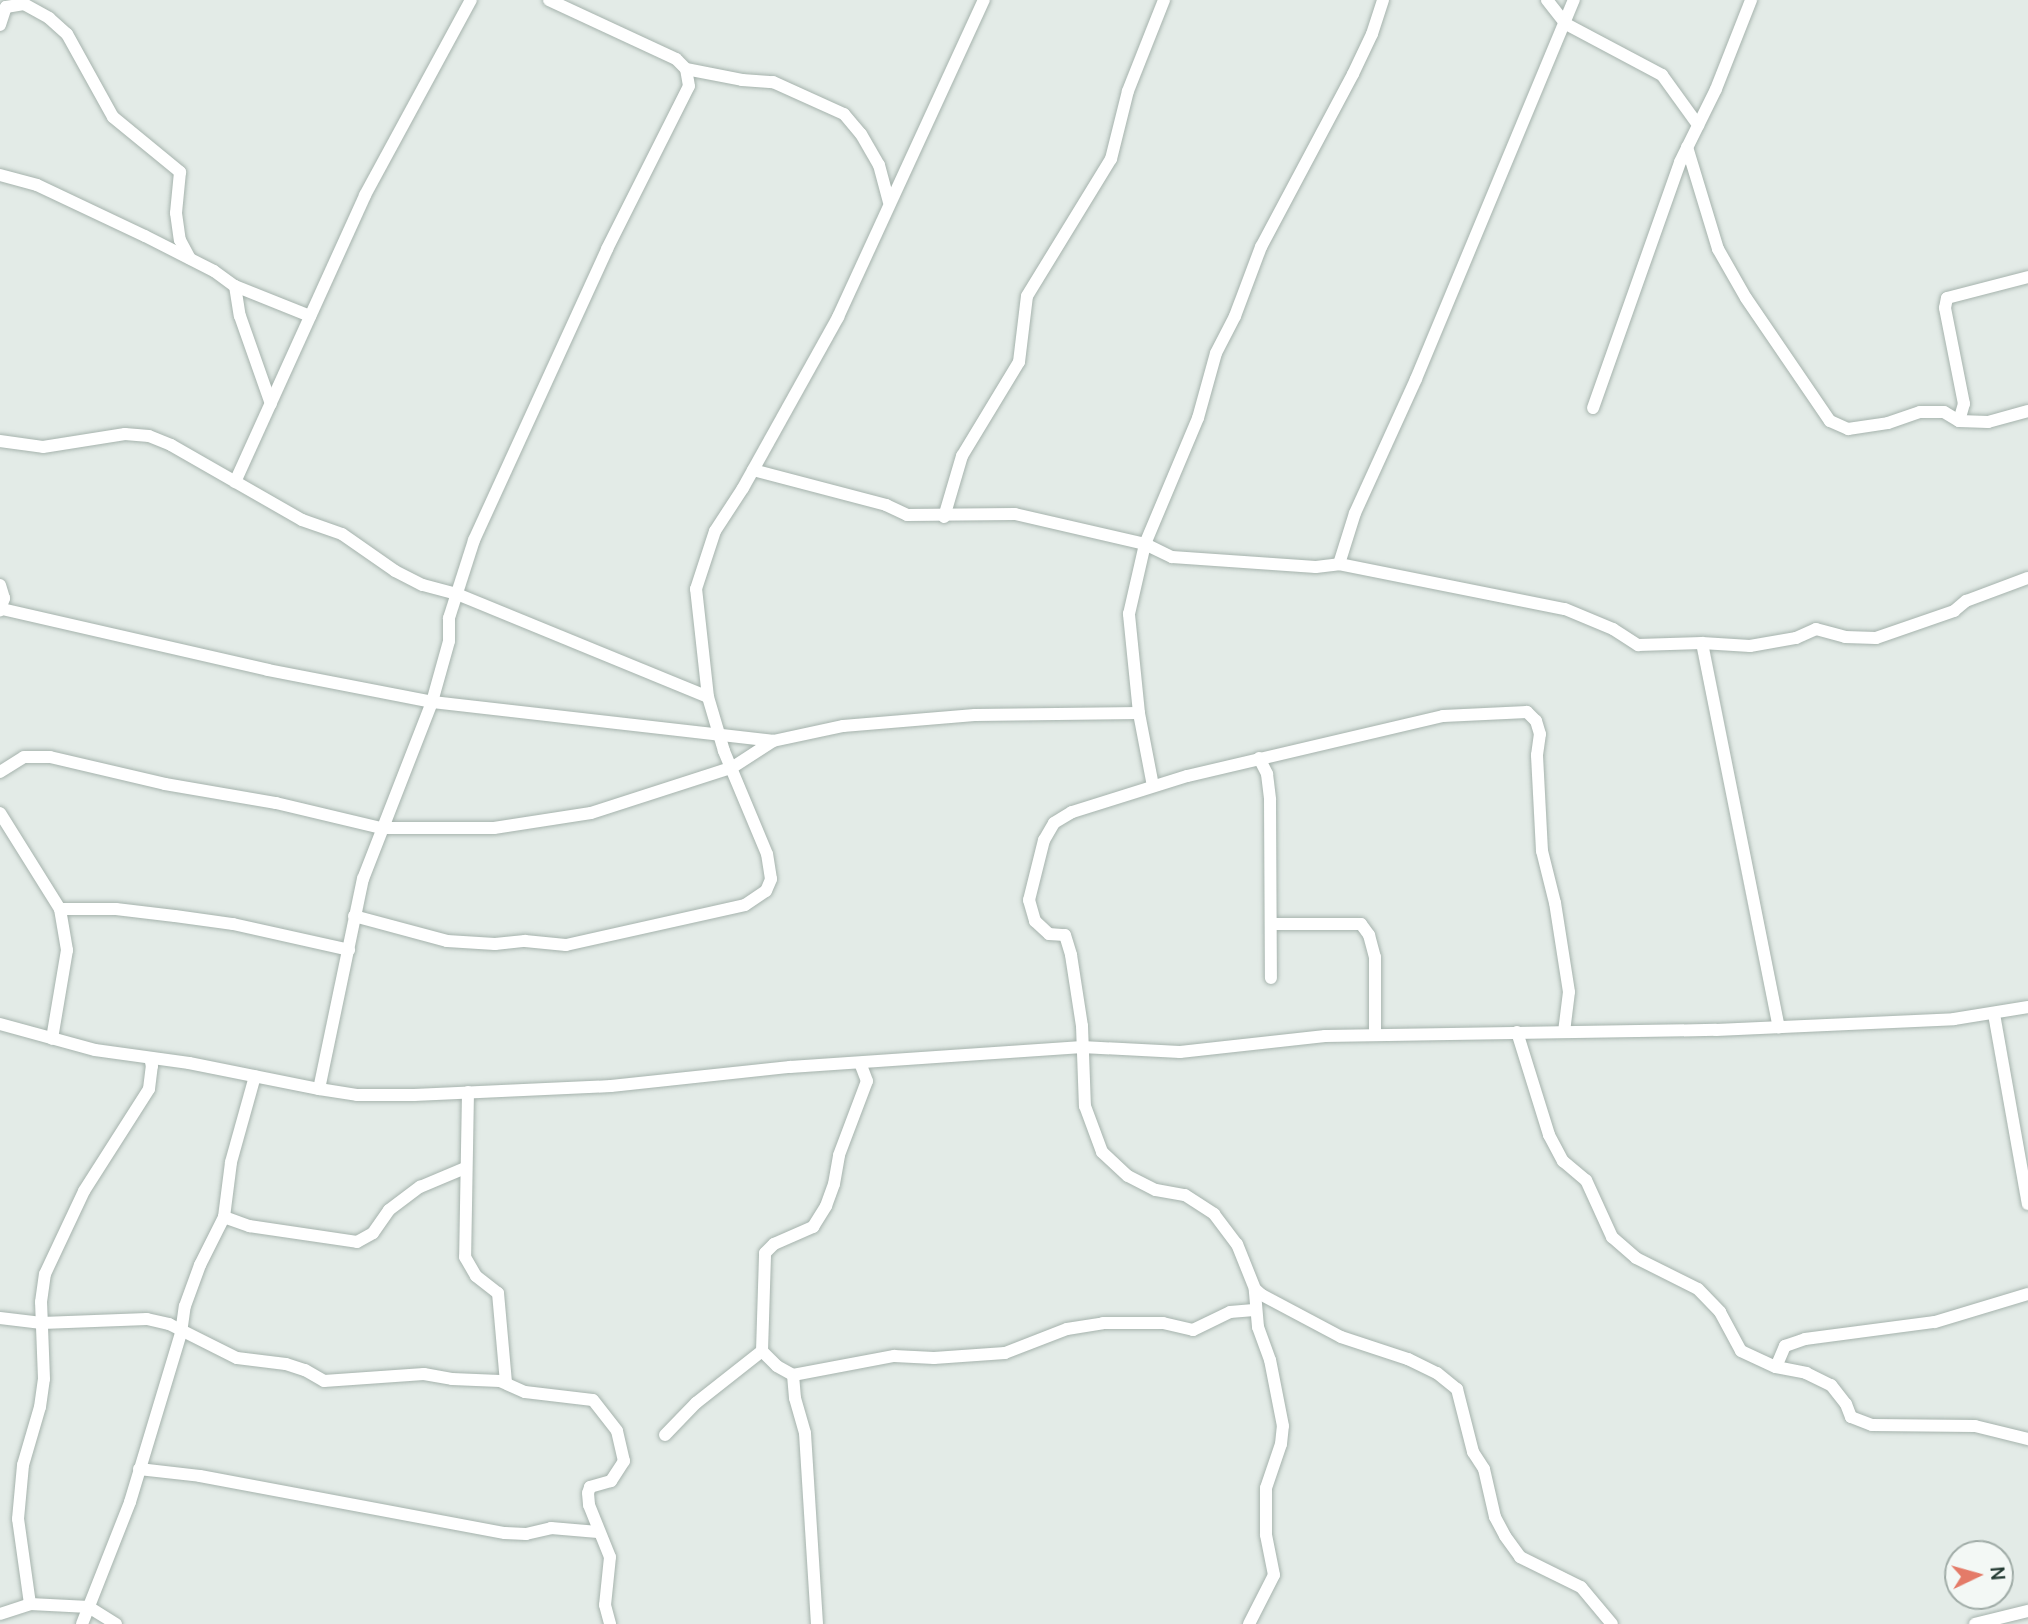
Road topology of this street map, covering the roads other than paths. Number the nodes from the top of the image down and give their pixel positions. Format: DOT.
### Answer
graph roads {
  1 [pos="471,0"];
  2 [pos="549,0"];
  3 [pos="984,0"];
  4 [pos="1164,0"];
  5 [pos="1383,0"];
  6 [pos="1547,0"];
  7 [pos="1574,0"];
  8 [pos="1751,0"];
  9 [pos="1566,24"];
  10 [pos="0,25"];
  11 [pos="686,69"];
  12 [pos="1698,125"];
  13 [pos="1687,147"];
  14 [pos="0,175"];
  15 [pos="889,202"];
  16 [pos="190,259"];
  17 [pos="2028,277"];
  18 [pos="236,286"];
  19 [pos="310,316"];
  20 [pos="271,404"];
  21 [pos="1592,408"];
  22 [pos="2028,411"];
  23 [pos="1959,421"];
  24 [pos="0,441"];
  25 [pos="753,470"];
  26 [pos="235,482"];
  27 [pos="944,517"];
  28 [pos="1145,544"];
  29 [pos="1339,564"];
  30 [pos="2028,578"];
  31 [pos="0,585"];
  32 [pos="457,594"];
  33 [pos="1,609"];
  34 [pos="1702,642"];
  35 [pos="708,697"];
  36 [pos="432,702"];
  37 [pos="1139,713"];
  38 [pos="721,737"];
  39 [pos="773,741"];
  40 [pos="1259,758"];
  41 [pos="733,767"];
  42 [pos="0,772"];
  43 [pos="1153,786"];
  44 [pos="0,813"];
  45 [pos="380,828"];
  46 [pos="60,909"];
  47 [pos="354,916"];
  48 [pos="1271,924"];
  49 [pos="349,950"];
  50 [pos="1271,978"];
  51 [pos="2028,1007"];
  52 [pos="1994,1014"];
  53 [pos="0,1024"];
  54 [pos="1779,1027"];
  55 [pos="1517,1032"];
  56 [pos="1564,1032"];
  57 [pos="1375,1035"];
  58 [pos="52,1039"];
  59 [pos="1082,1047"];
  60 [pos="150,1058"];
  61 [pos="860,1063"];
  62 [pos="255,1076"];
  63 [pos="320,1089"];
  64 [pos="468,1092"];
  65 [pos="466,1168"];
  66 [pos="2028,1204"];
  67 [pos="224,1217"];
  68 [pos="1255,1289"];
  69 [pos="2028,1294"];
  70 [pos="1254,1310"];
  71 [pos="0,1318"];
  72 [pos="42,1323"];
  73 [pos="181,1333"];
  74 [pos="762,1351"];
  75 [pos="1776,1367"];
  76 [pos="793,1374"];
  77 [pos="506,1383"];
  78 [pos="666,1435"];
  79 [pos="2028,1439"];
  80 [pos="139,1469"];
  81 [pos="598,1532"];
  82 [pos="30,1604"];
  83 [pos="89,1607"];
  84 [pos="2028,1611"];
  85 [pos="1,1613"];
  86 [pos="82,1624"];
  87 [pos="116,1624"];
  88 [pos="610,1624"];
  89 [pos="817,1624"];
  90 [pos="1250,1624"];
  91 [pos="1612,1624"];
  92 [pos="1975,1624"];
  1 -- 19 [label="street"];
  2 -- 11 [label="street"];
  3 -- 15 [label="street"];
  4 -- 27 [label="street"];
  5 -- 28 [label="street"];
  6 -- 9 [label="street"];
  7 -- 9 [label="street"];
  8 -- 12 [label="street"];
  9 -- 12 [label="street"];
  9 -- 29 [label="street"];
  10 -- 16 [label="street"];
  11 -- 15 [label="street"];
  11 -- 32 [label="street"];
  12 -- 13 [label="street"];
  13 -- 21 [label="street"];
  13 -- 23 [label="street"];
  14 -- 16 [label="street"];
  15 -- 25 [label="street"];
  16 -- 18 [label="street"];
  17 -- 23 [label="street"];
  18 -- 19 [label="street"];
  18 -- 20 [label="street"];
  19 -- 20 [label="street"];
  20 -- 26 [label="street"];
  22 -- 23 [label="street"];
  24 -- 26 [label="street"];
  25 -- 27 [label="street"];
  25 -- 35 [label="street"];
  26 -- 32 [label="street"];
  27 -- 28 [label="street"];
  28 -- 29 [label="street"];
  28 -- 37 [label="street"];
  29 -- 34 [label="street"];
  30 -- 34 [label="street"];
  31 -- 33 [label="street"];
  32 -- 35 [label="street"];
  32 -- 36 [label="street"];
  33 -- 36 [label="street"];
  34 -- 54 [label="street"];
  35 -- 38 [label="street"];
  36 -- 38 [label="street"];
  36 -- 45 [label="street"];
  37 -- 39 [label="street"];
  37 -- 43 [label="street"];
  38 -- 39 [label="street"];
  38 -- 41 [label="street"];
  39 -- 41 [label="street"];
  40 -- 43 [label="street"];
  40 -- 48 [label="street"];
  40 -- 56 [label="street"];
  41 -- 45 [label="street"];
  41 -- 47 [label="street"];
  42 -- 45 [label="street"];
  43 -- 59 [label="street"];
  44 -- 46 [label="street"];
  45 -- 47 [label="street"];
  46 -- 49 [label="street"];
  46 -- 58 [label="street"];
  47 -- 49 [label="street"];
  48 -- 50 [label="street"];
  48 -- 57 [label="street"];
  49 -- 63 [label="street"];
  51 -- 52 [label="street"];
  52 -- 54 [label="street"];
  52 -- 66 [label="street"];
  53 -- 58 [label="street"];
  54 -- 56 [label="street"];
  55 -- 56 [label="street"];
  55 -- 57 [label="street"];
  55 -- 75 [label="street"];
  57 -- 59 [label="street"];
  58 -- 60 [label="street"];
  59 -- 61 [label="street"];
  59 -- 68 [label="street"];
  60 -- 62 [label="street"];
  60 -- 72 [label="street"];
  61 -- 64 [label="street"];
  61 -- 74 [label="street"];
  62 -- 63 [label="street"];
  62 -- 67 [label="street"];
  63 -- 64 [label="street"];
  64 -- 65 [label="street"];
  65 -- 67 [label="street"];
  65 -- 77 [label="street"];
  67 -- 73 [label="street"];
  68 -- 70 [label="street"];
  68 -- 91 [label="street"];
  69 -- 75 [label="street"];
  70 -- 76 [label="street"];
  70 -- 90 [label="street"];
  71 -- 72 [label="street"];
  72 -- 73 [label="street"];
  72 -- 82 [label="street"];
  73 -- 77 [label="street"];
  73 -- 80 [label="street"];
  74 -- 76 [label="street"];
  74 -- 78 [label="street"];
  75 -- 79 [label="street"];
  76 -- 89 [label="street"];
  77 -- 81 [label="street"];
  80 -- 81 [label="street"];
  80 -- 83 [label="street"];
  81 -- 88 [label="street"];
  82 -- 83 [label="street"];
  82 -- 85 [label="street"];
  83 -- 86 [label="street"];
  83 -- 87 [label="street"];
  84 -- 92 [label="street"];
}
